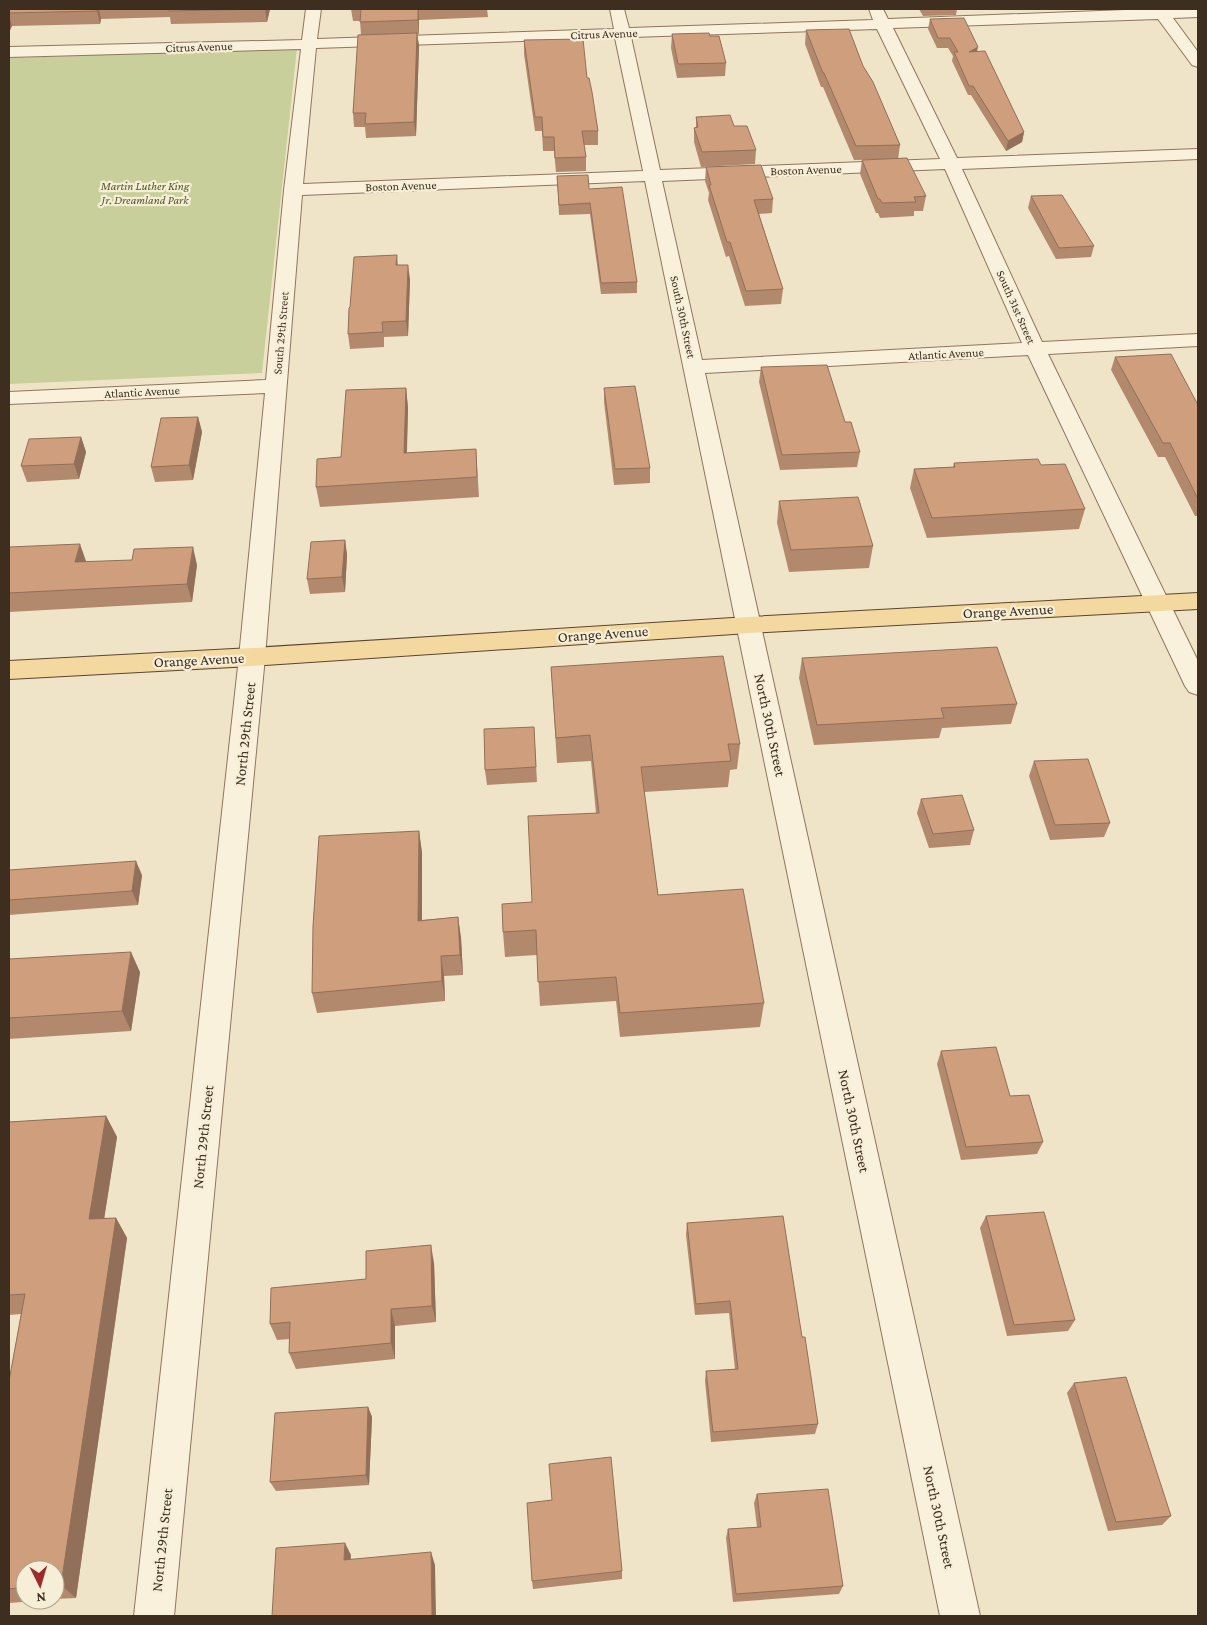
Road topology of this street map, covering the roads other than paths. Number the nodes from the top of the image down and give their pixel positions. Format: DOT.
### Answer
graph roads {
  1 [pos="313,9"];
  2 [pos="617,9"];
  3 [pos="1160,11"];
  4 [pos="1198,13"];
  5 [pos="880,17"];
  6 [pos="622,33"];
  7 [pos="310,44"];
  8 [pos="9,52"];
  9 [pos="1198,62"];
  10 [pos="1198,154"];
  11 [pos="951,164"];
  12 [pos="652,175"];
  13 [pos="293,190"];
  14 [pos="1198,340"];
  15 [pos="1035,349"];
  16 [pos="693,367"];
  17 [pos="276,386"];
  18 [pos="9,398"];
  19 [pos="1198,600"];
  20 [pos="1159,603"];
  21 [pos="749,625"];
  22 [pos="252,657"];
  23 [pos="9,670"];
  24 [pos="1198,686"];
  25 [pos="154,1616"];
  26 [pos="960,1616"];
  1 -- 7 [label="street, South 29th Street"];
  2 -- 6 [label="street, South 30th Street"];
  3 -- 4 [label="street, Citrus Avenue"];
  3 -- 5 [label="street, Citrus Avenue"];
  3 -- 9 [label="street"];
  5 -- 6 [label="street, Citrus Avenue"];
  5 -- 11 [label="street, South 31st Street"];
  6 -- 7 [label="street, Citrus Avenue"];
  6 -- 12 [label="street, South 30th Street"];
  7 -- 8 [label="street, Citrus Avenue"];
  7 -- 13 [label="street, South 29th Street"];
  10 -- 11 [label="street, Boston Avenue"];
  11 -- 12 [label="street, Boston Avenue"];
  11 -- 15 [label="street, South 31st Street"];
  12 -- 13 [label="street, Boston Avenue"];
  12 -- 16 [label="street, South 30th Street"];
  13 -- 17 [label="street, South 29th Street"];
  14 -- 15 [label="street, Atlantic Avenue"];
  15 -- 16 [label="street, Atlantic Avenue"];
  15 -- 20 [label="street, South 31st Street"];
  16 -- 21 [label="street, South 30th Street"];
  17 -- 18 [label="street, Atlantic Avenue"];
  17 -- 22 [label="street, South 29th Street"];
  19 -- 20 [label="main road, Orange Avenue"];
  20 -- 21 [label="main road, Orange Avenue"];
  20 -- 24 [label="street, South 31st Street"];
  21 -- 22 [label="main road, Orange Avenue"];
  21 -- 26 [label="street, North 30th Street"];
  22 -- 23 [label="main road, Orange Avenue"];
  22 -- 25 [label="street, North 29th Street"];
}
